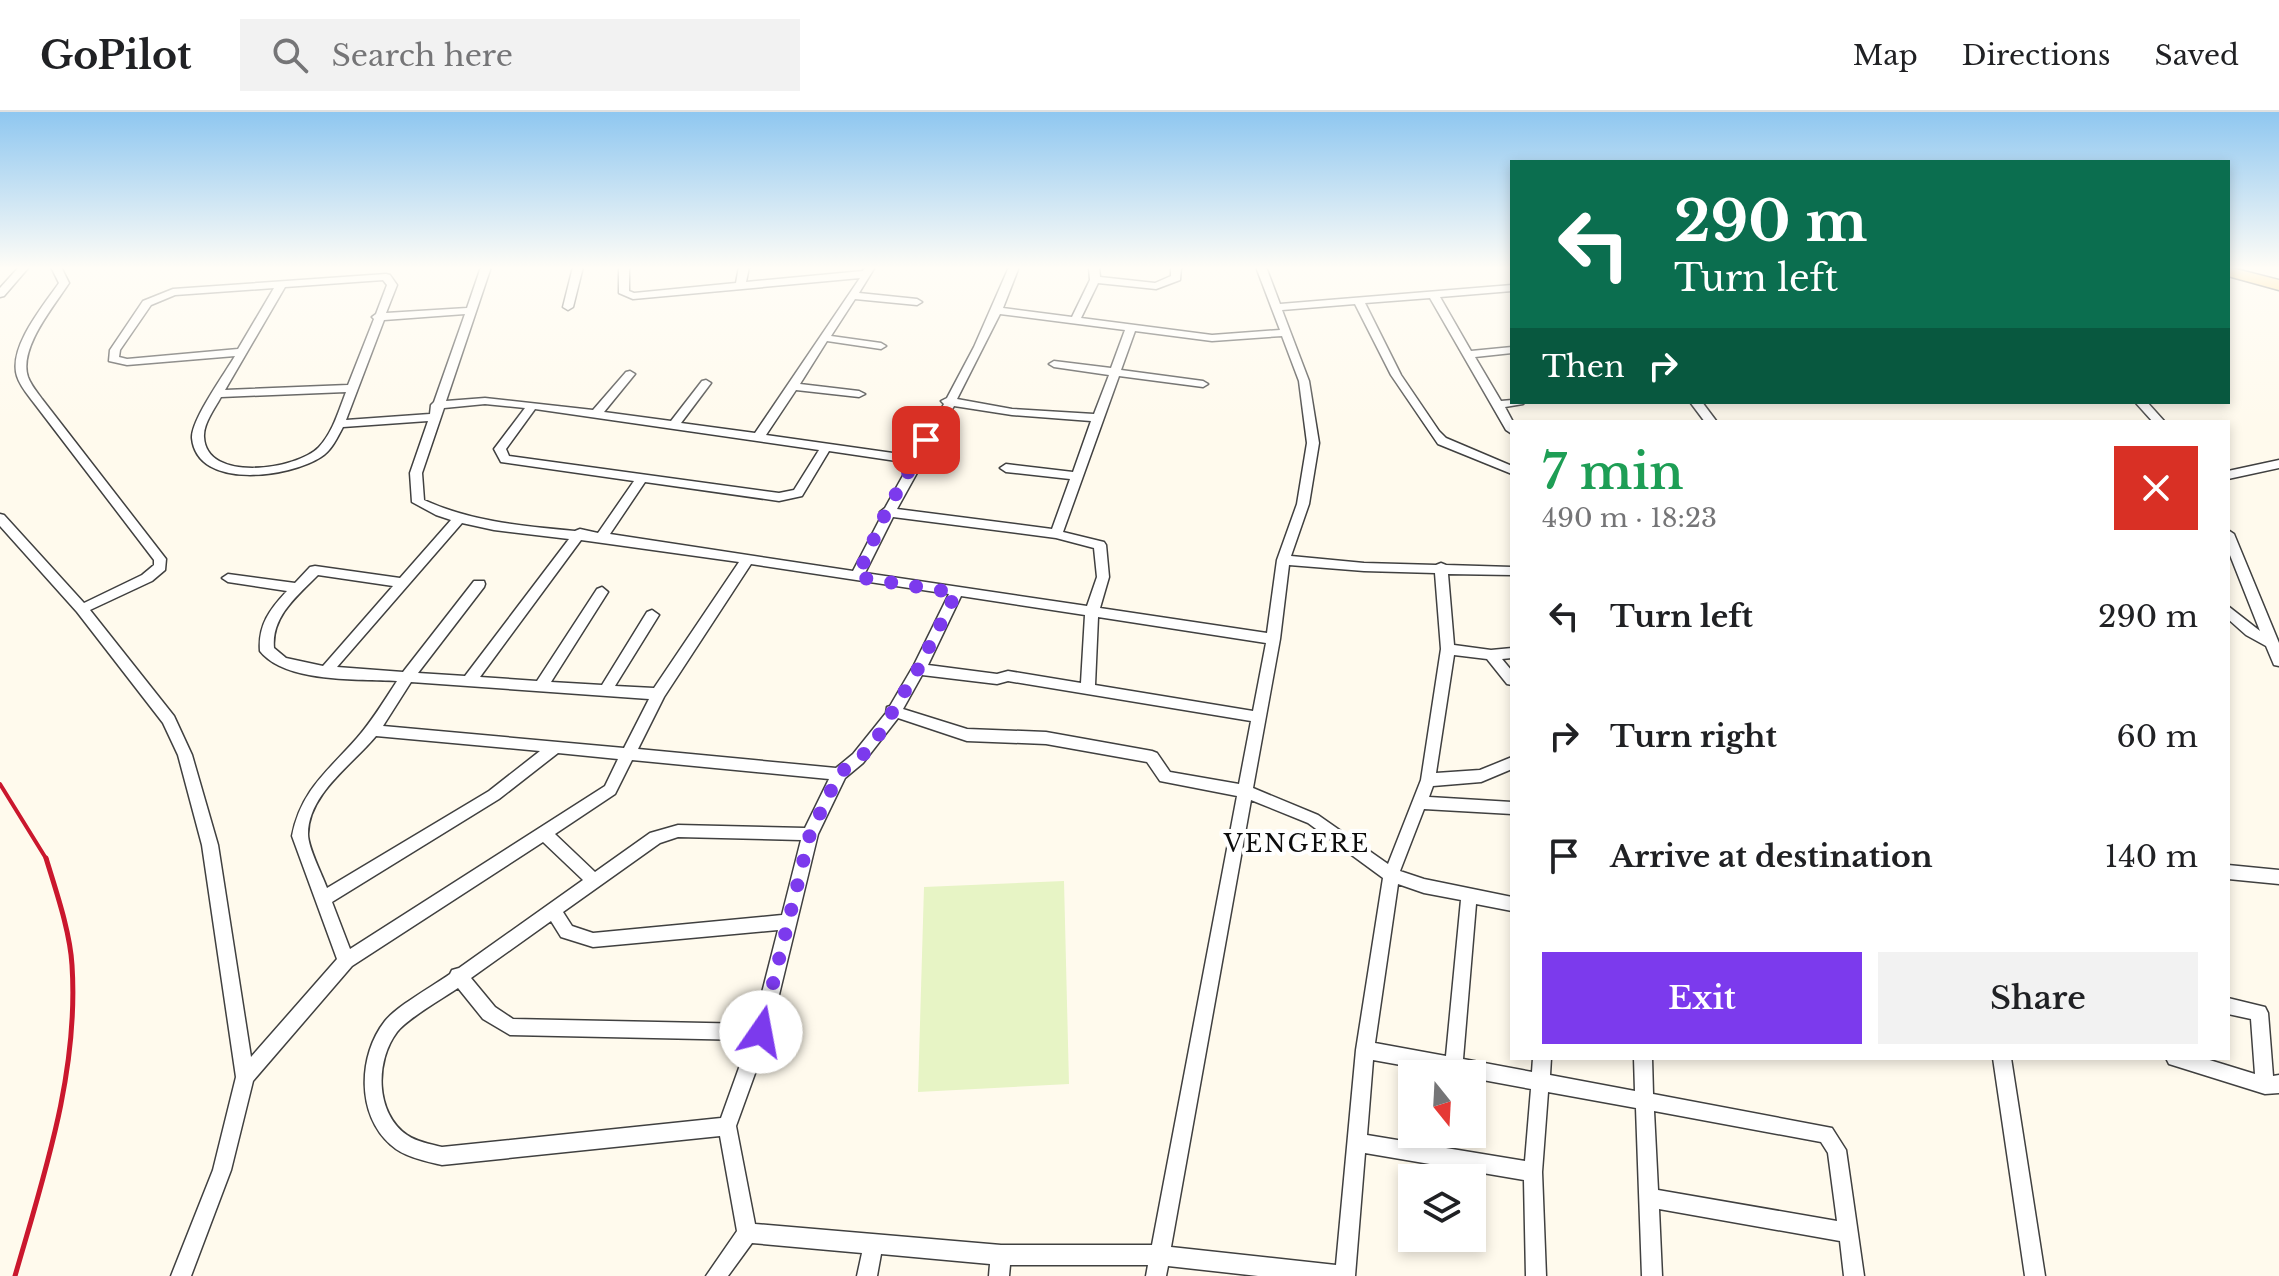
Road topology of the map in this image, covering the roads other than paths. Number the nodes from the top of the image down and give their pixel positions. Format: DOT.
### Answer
graph roads {
  1 [pos="41,321"];
  2 [pos="135,321"];
  3 [pos="260,321"];
  4 [pos="375,321"];
  5 [pos="467,321"];
  6 [pos="837,321"];
  7 [pos="992,321"];
  8 [pos="1078,321"];
  9 [pos="1280,321"];
  10 [pos="1369,321"];
  11 [pos="1450,321"];
  12 [pos="1131,328"];
  13 [pos="1284,333"];
  14 [pos="825,338"];
  15 [pos="881,346"];
  16 [pos="1510,350"];
  17 [pos="242,352"];
  18 [pos="1469,354"];
  19 [pos="1054,364"];
  20 [pos="1115,373"];
  21 [pos="630,374"];
  22 [pos="706,383"];
  23 [pos="1203,384"];
  24 [pos="793,386"];
  25 [pos="352,388"];
  26 [pos="220,394"];
  27 [pos="859,394"];
  28 [pos="947,401"];
  29 [pos="1510,403"];
  30 [pos="2143,404"];
  31 [pos="1498,405"];
  32 [pos="532,406"];
  33 [pos="435,411"];
  34 [pos="596,414"];
  35 [pos="1098,418"];
  36 [pos="2157,420"];
  37 [pos="339,424"];
  38 [pos="673,426"];
  39 [pos="1510,426"];
  40 [pos="758,438"];
  41 [pos="826,447"];
  42 [pos="915,460"];
  43 [pos="2279,464"];
  44 [pos="1006,468"];
  45 [pos="1510,469"];
  46 [pos="2230,475"];
  47 [pos="1077,476"];
  48 [pos="642,477"];
  49 [pos="886,512"];
  50 [pos="0,518"];
  51 [pos="458,520"];
  52 [pos="580,533"];
  53 [pos="1056,534"];
  54 [pos="602,537"];
  55 [pos="2230,539"];
  56 [pos="748,559"];
  57 [pos="1283,560"];
  58 [pos="1441,567"];
  59 [pos="1510,571"];
  60 [pos="857,577"];
  61 [pos="228,578"];
  62 [pos="404,583"];
  63 [pos="479,584"];
  64 [pos="295,588"];
  65 [pos="602,592"];
  66 [pos="956,593"];
  67 [pos="82,609"];
  68 [pos="1092,612"];
  69 [pos="2230,613"];
  70 [pos="652,615"];
  71 [pos="1273,639"];
  72 [pos="2272,643"];
  73 [pos="1448,649"];
  74 [pos="1510,653"];
  75 [pos="1491,655"];
  76 [pos="2279,661"];
  77 [pos="918,669"];
  78 [pos="327,670"];
  79 [pos="407,677"];
  80 [pos="1510,678"];
  81 [pos="469,681"];
  82 [pos="541,686"];
  83 [pos="1088,687"];
  84 [pos="605,691"];
  85 [pos="658,694"];
  86 [pos="892,711"];
  87 [pos="1258,717"];
  88 [pos="372,730"];
  89 [pos="556,747"];
  90 [pos="630,754"];
  91 [pos="1510,764"];
  92 [pos="839,774"];
  93 [pos="1428,780"];
  94 [pos="1244,791"];
  95 [pos="1418,803"];
  96 [pos="1510,808"];
  97 [pos="545,834"];
  98 [pos="810,834"];
  99 [pos="2230,872"];
  100 [pos="1391,875"];
  101 [pos="2279,877"];
  102 [pos="595,882"];
  103 [pos="1469,897"];
  104 [pos="323,899"];
  105 [pos="1510,904"];
  106 [pos="554,912"];
  107 [pos="786,922"];
  108 [pos="346,961"];
  109 [pos="458,975"];
  110 [pos="2230,1006"];
  111 [pos="761,1032"];
  112 [pos="1365,1050"];
  113 [pos="1424,1060"];
  114 [pos="1454,1060"];
  115 [pos="1542,1060"];
  116 [pos="1643,1060"];
  117 [pos="2002,1060"];
  118 [pos="2182,1060"];
  119 [pos="1486,1072"];
  120 [pos="245,1077"];
  121 [pos="1542,1083"];
  122 [pos="2272,1084"];
  123 [pos="1645,1102"];
  124 [pos="727,1126"];
  125 [pos="1357,1143"];
  126 [pos="1533,1172"];
  127 [pos="1649,1198"];
  128 [pos="747,1233"];
  129 [pos="1848,1233"];
  130 [pos="873,1244"];
  131 [pos="1001,1255"];
  132 [pos="1160,1255"];
  133 [pos="181,1276"];
  134 [pos="716,1276"];
  135 [pos="867,1276"];
  136 [pos="999,1276"];
  137 [pos="1156,1276"];
  138 [pos="1344,1276"];
  139 [pos="1536,1276"];
  140 [pos="1652,1276"];
  141 [pos="1854,1276"];
  142 [pos="2035,1276"];
  1 -- 67 [label="street"];
  2 -- 17 [label="street"];
  3 -- 17 [label="street"];
  4 -- 25 [label="street"];
  5 -- 33 [label="street"];
  6 -- 14 [label="street"];
  7 -- 28 [label="street"];
  8 -- 12 [label="street"];
  9 -- 13 [label="street"];
  10 -- 45 [label="street"];
  11 -- 18 [label="street"];
  12 -- 13 [label="street"];
  12 -- 20 [label="street"];
  13 -- 57 [label="street"];
  14 -- 15 [label="street"];
  14 -- 24 [label="street"];
  16 -- 18 [label="street"];
  17 -- 26 [label="street"];
  18 -- 31 [label="street"];
  19 -- 20 [label="street"];
  20 -- 23 [label="street"];
  20 -- 35 [label="street"];
  21 -- 34 [label="street"];
  22 -- 38 [label="street"];
  24 -- 27 [label="street"];
  24 -- 40 [label="street"];
  25 -- 26 [label="street"];
  25 -- 37 [label="street"];
  26 -- 37 [label="street"];
  28 -- 35 [label="street"];
  28 -- 42 [label="street"];
  29 -- 31 [label="street"];
  30 -- 36 [label="street"];
  31 -- 39 [label="street"];
  32 -- 33 [label="street"];
  32 -- 34 [label="street"];
  32 -- 48 [label="street"];
  33 -- 37 [label="street"];
  33 -- 51 [label="street"];
  34 -- 38 [label="street"];
  35 -- 47 [label="street"];
  38 -- 40 [label="street"];
  40 -- 41 [label="street"];
  41 -- 42 [label="street"];
  41 -- 48 [label="street"];
  42 -- 49 [label="street"];
  43 -- 46 [label="street"];
  44 -- 47 [label="street"];
  47 -- 53 [label="street"];
  48 -- 54 [label="street"];
  49 -- 53 [label="street"];
  49 -- 60 [label="street"];
  50 -- 67 [label="street"];
  51 -- 52 [label="street"];
  51 -- 62 [label="street"];
  52 -- 54 [label="street"];
  52 -- 81 [label="street"];
  53 -- 68 [label="street"];
  54 -- 56 [label="street"];
  55 -- 72 [label="street"];
  56 -- 60 [label="street"];
  56 -- 85 [label="street"];
  57 -- 58 [label="street"];
  57 -- 71 [label="street"];
  58 -- 59 [label="street"];
  58 -- 73 [label="street"];
  60 -- 66 [label="street"];
  61 -- 64 [label="street"];
  62 -- 64 [label="street"];
  62 -- 78 [label="street"];
  63 -- 79 [label="street"];
  64 -- 78 [label="street"];
  65 -- 82 [label="street"];
  66 -- 68 [label="street"];
  66 -- 77 [label="street"];
  67 -- 120 [label="street"];
  68 -- 71 [label="street"];
  68 -- 83 [label="street"];
  69 -- 72 [label="street"];
  70 -- 84 [label="street"];
  71 -- 87 [label="street"];
  72 -- 76 [label="street"];
  73 -- 75 [label="street"];
  73 -- 93 [label="street"];
  74 -- 75 [label="street"];
  75 -- 80 [label="street"];
  77 -- 83 [label="street"];
  77 -- 86 [label="street"];
  78 -- 79 [label="street"];
  79 -- 81 [label="street"];
  79 -- 88 [label="street"];
  81 -- 82 [label="street"];
  82 -- 84 [label="street"];
  83 -- 87 [label="street"];
  84 -- 85 [label="street"];
  85 -- 90 [label="street"];
  86 -- 92 [label="street"];
  86 -- 94 [label="street"];
  87 -- 94 [label="street"];
  88 -- 89 [label="street"];
  88 -- 104 [label="street"];
  89 -- 90 [label="street"];
  89 -- 104 [label="street"];
  90 -- 92 [label="street"];
  90 -- 97 [label="street"];
  91 -- 93 [label="street"];
  92 -- 98 [label="street"];
  93 -- 95 [label="street"];
  94 -- 100 [label="street"];
  94 -- 132 [label="street"];
  95 -- 96 [label="street"];
  95 -- 100 [label="street"];
  97 -- 102 [label="street"];
  97 -- 108 [label="street"];
  98 -- 102 [label="street"];
  98 -- 107 [label="street"];
  99 -- 101 [label="street"];
  100 -- 103 [label="street"];
  100 -- 112 [label="street"];
  102 -- 106 [label="street"];
  103 -- 105 [label="street"];
  103 -- 114 [label="street"];
  104 -- 108 [label="street"];
  106 -- 107 [label="street"];
  106 -- 109 [label="street"];
  107 -- 111 [label="street"];
  108 -- 120 [label="street"];
  109 -- 111 [label="street"];
  109 -- 124 [label="street"];
  110 -- 122 [label="street"];
  111 -- 124 [label="street"];
  112 -- 113 [label="street"];
  112 -- 125 [label="street"];
  115 -- 121 [label="street"];
  116 -- 123 [label="street"];
  117 -- 142 [label="street"];
  118 -- 122 [label="street"];
  119 -- 121 [label="street"];
  120 -- 133 [label="street"];
  121 -- 123 [label="street"];
  121 -- 126 [label="street"];
  123 -- 127 [label="street"];
  123 -- 129 [label="street"];
  124 -- 128 [label="street"];
  125 -- 126 [label="street"];
  125 -- 138 [label="street"];
  126 -- 139 [label="street"];
  127 -- 129 [label="street"];
  127 -- 140 [label="street"];
  128 -- 130 [label="street"];
  128 -- 134 [label="street"];
  129 -- 141 [label="street"];
  130 -- 131 [label="street"];
  130 -- 135 [label="street"];
  131 -- 132 [label="street"];
  131 -- 136 [label="street"];
  132 -- 137 [label="street"];
  132 -- 138 [label="street"];
}
